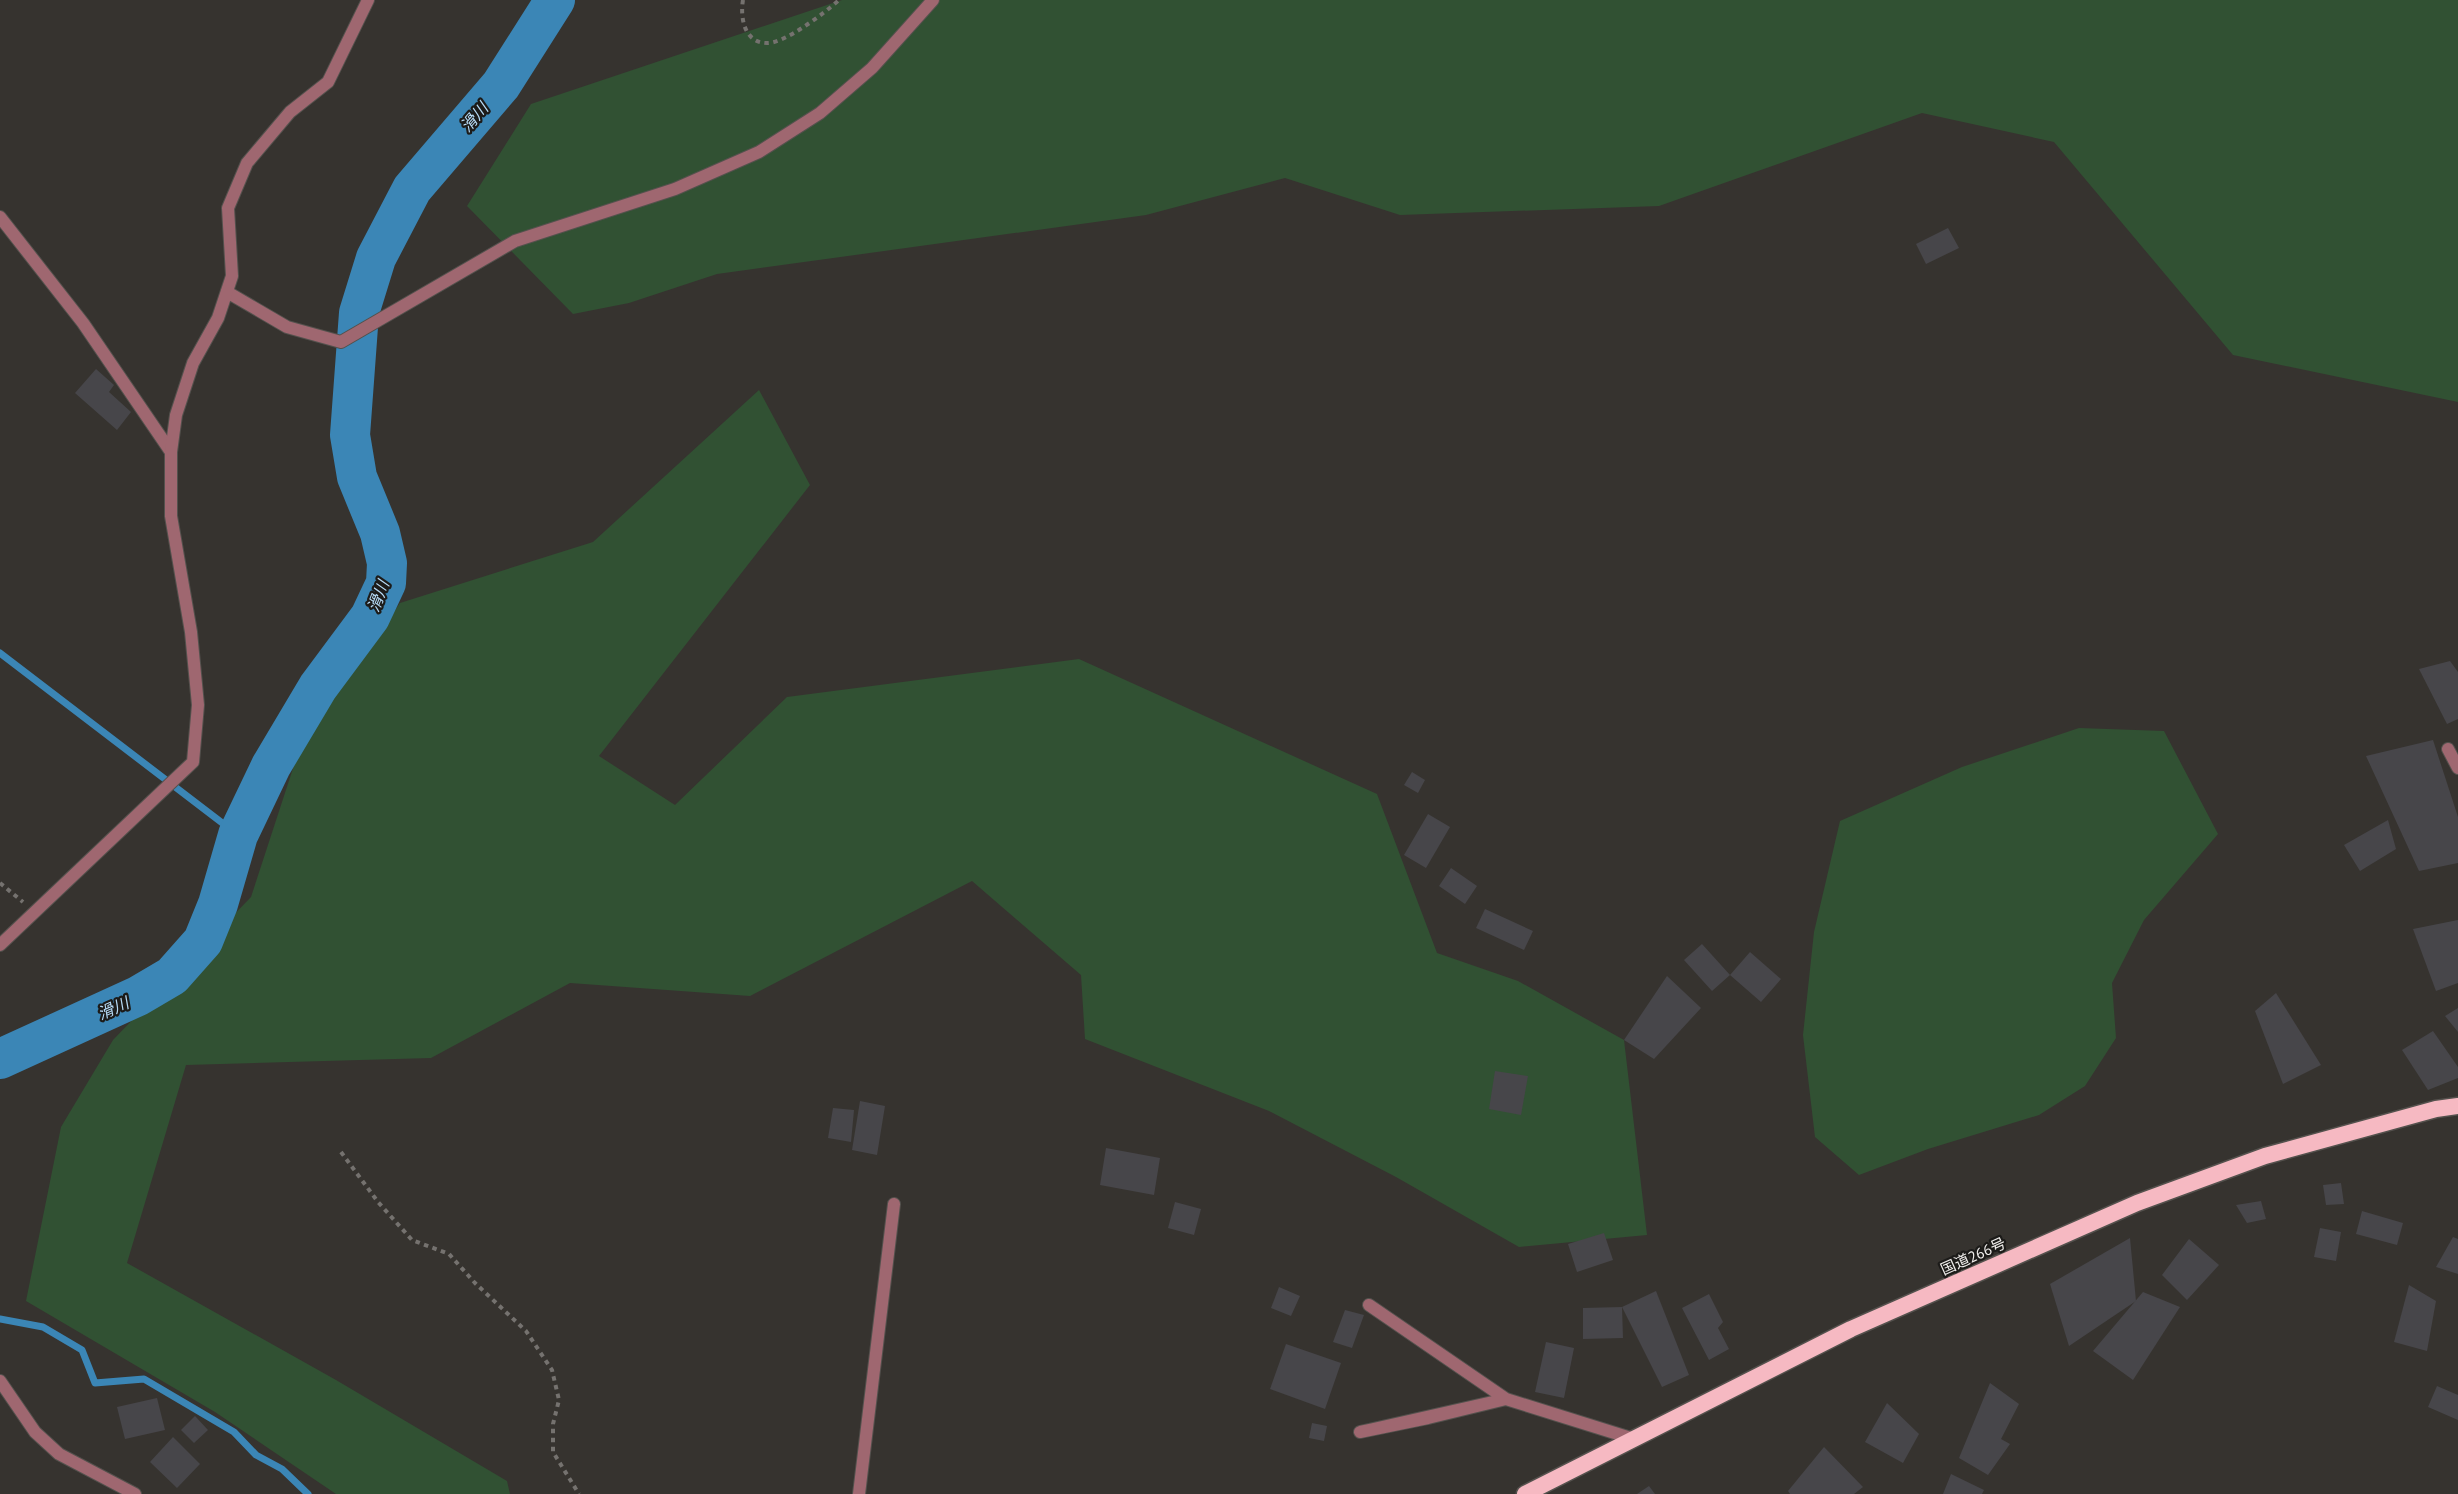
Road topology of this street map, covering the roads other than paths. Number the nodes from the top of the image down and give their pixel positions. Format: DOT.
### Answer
graph roads {
  1 [pos="368,0"];
  2 [pos="933,0"];
  3 [pos="0,217"];
  4 [pos="226,292"];
  5 [pos="171,452"];
  6 [pos="2448,749"];
  7 [pos="2458,768"];
  8 [pos="0,945"];
  9 [pos="2458,1106"];
  10 [pos="894,1204"];
  11 [pos="1369,1305"];
  12 [pos="0,1381"];
  13 [pos="1506,1399"];
  14 [pos="1634,1439"];
  15 [pos="135,1494"];
  16 [pos="860,1494"];
  17 [pos="1525,1494"];
  1 -- 4 [label="street"];
  2 -- 4 [label="street"];
  3 -- 5 [label="street"];
  4 -- 5 [label="street"];
  5 -- 8 [label="street"];
  6 -- 7 [label="street"];
  9 -- 14 [label="highway, 国道266号"];
  10 -- 16 [label="street"];
  11 -- 13 [label="street"];
  12 -- 15 [label="street"];
  13 -- 13 [label="street"];
  13 -- 14 [label="street"];
  14 -- 17 [label="highway, 国道266号"];
}
